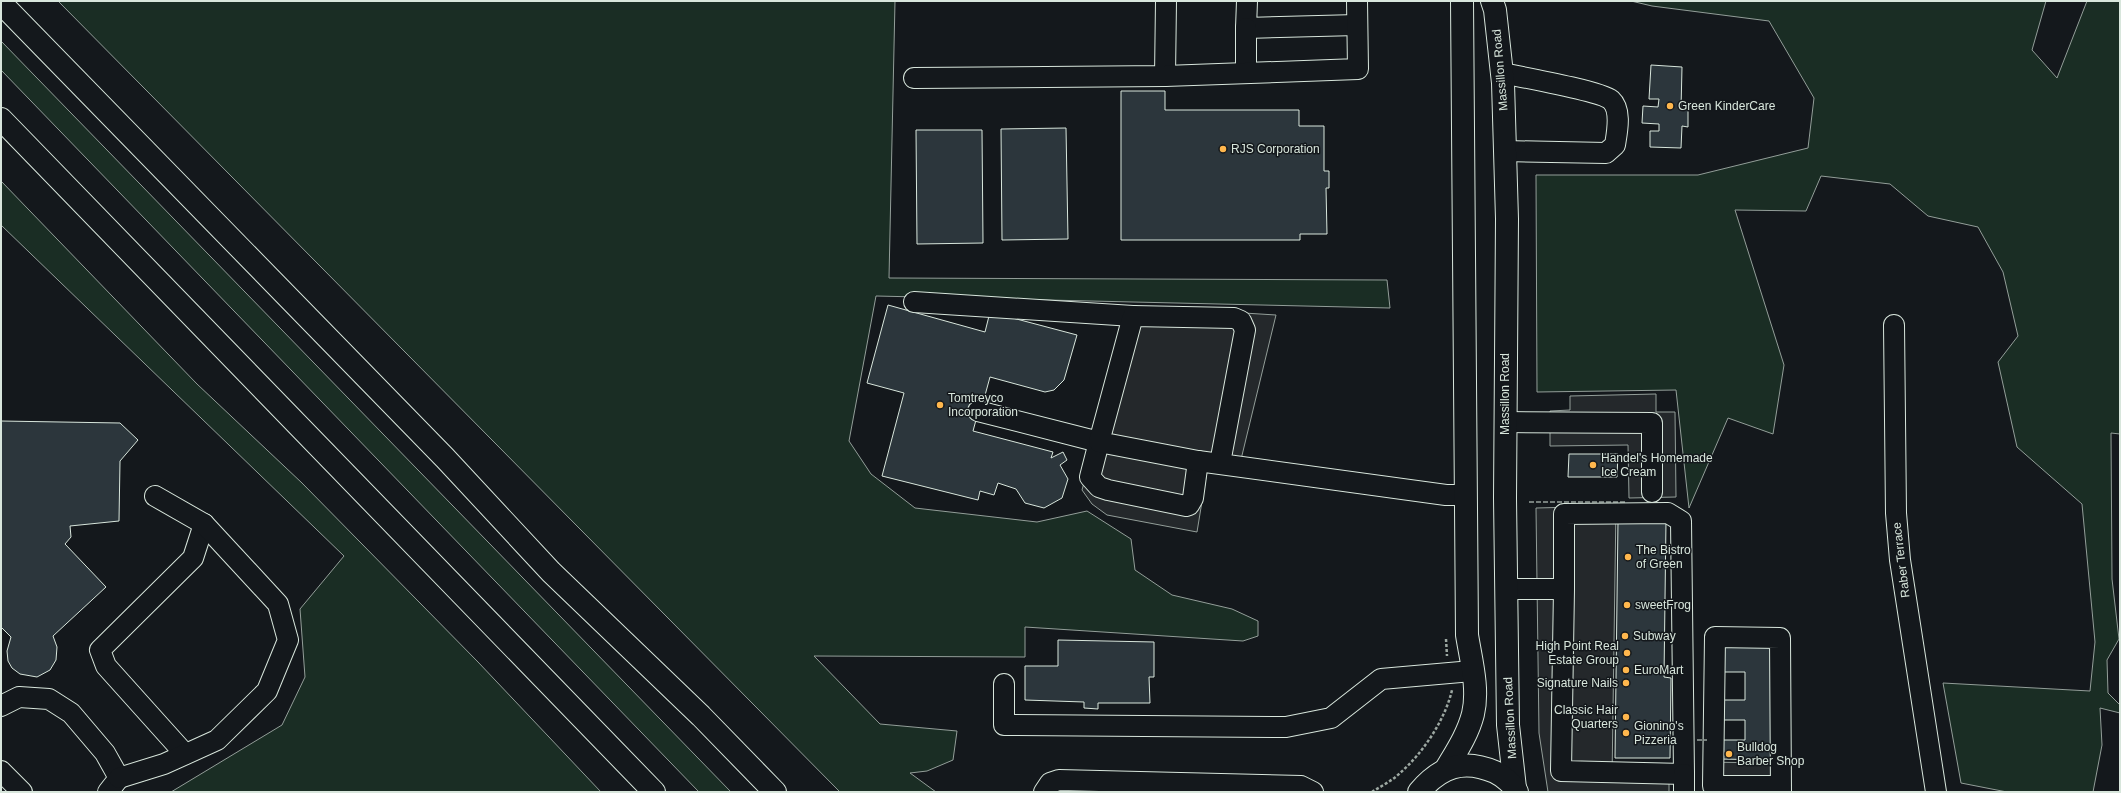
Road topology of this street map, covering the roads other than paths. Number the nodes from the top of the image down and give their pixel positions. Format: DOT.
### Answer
graph roads {
  1 [pos="1166,1"];
  2 [pos="1247,1"];
  3 [pos="1357,1"];
  4 [pos="1462,1"];
  5 [pos="1492,1"];
  6 [pos="1,3"];
  7 [pos="1357,25"];
  8 [pos="1246,28"];
  9 [pos="1246,73"];
  10 [pos="1502,73"];
  11 [pos="1165,76"];
  12 [pos="914,78"];
  13 [pos="1,119"];
  14 [pos="1505,151"];
  15 [pos="914,302"];
  16 [pos="1133,316"];
  17 [pos="1894,325"];
  18 [pos="978,411"];
  19 [pos="1505,422"];
  20 [pos="1099,442"];
  21 [pos="1198,461"];
  22 [pos="1220,464"];
  23 [pos="1652,492"];
  24 [pos="1466,495"];
  25 [pos="155,496"];
  26 [pos="204,524"];
  27 [pos="1506,589"];
  28 [pos="1564,589"];
  29 [pos="1472,671"];
  30 [pos="1004,684"];
  31 [pos="1,706"];
  32 [pos="185,754"];
  33 [pos="1446,769"];
  34 [pos="1,771"];
  35 [pos="1684,783"];
  36 [pos="113,785"];
  37 [pos="1781,789"];
  38 [pos="1516,790"];
  39 [pos="22,792"];
  40 [pos="654,792"];
  41 [pos="775,792"];
  42 [pos="1044,792"];
  43 [pos="1313,792"];
  44 [pos="1419,792"];
  45 [pos="1936,792"];
  1 -- 11 [label="street"];
  2 -- 8 [label="street"];
  3 -- 7 [label="street"];
  4 -- 24 [label="main road"];
  5 -- 10 [label="main road, Massillon Road"];
  6 -- 41 [label="main road"];
  7 -- 8 [label="street"];
  7 -- 9 [label="street"];
  8 -- 9 [label="street"];
  9 -- 11 [label="street"];
  10 -- 14 [label="main road, Massillon Road"];
  10 -- 14 [label="street"];
  11 -- 12 [label="street"];
  13 -- 40 [label="main road"];
  14 -- 19 [label="main road, Massillon Road"];
  15 -- 16 [label="street"];
  16 -- 20 [label="street"];
  16 -- 22 [label="street"];
  17 -- 45 [label="street, Raber Terrace"];
  18 -- 20 [label="street"];
  19 -- 23 [label="street"];
  19 -- 27 [label="main road, Massillon Road"];
  20 -- 21 [label="street"];
  20 -- 21 [label="street"];
  21 -- 22 [label="street"];
  22 -- 24 [label="street"];
  24 -- 29 [label="main road"];
  25 -- 26 [label="street"];
  26 -- 32 [label="street"];
  26 -- 32 [label="street"];
  27 -- 28 [label="street"];
  27 -- 38 [label="main road, Massillon Road"];
  28 -- 35 [label="street"];
  28 -- 35 [label="street"];
  29 -- 30 [label="street"];
  29 -- 33 [label="main road"];
  31 -- 36 [label="street"];
  32 -- 36 [label="street"];
  33 -- 38 [label="main road"];
  33 -- 44 [label="main road"];
  34 -- 39 [label="street"];
  37 -- 37 [label="street"];
  42 -- 43 [label="street"];
}
